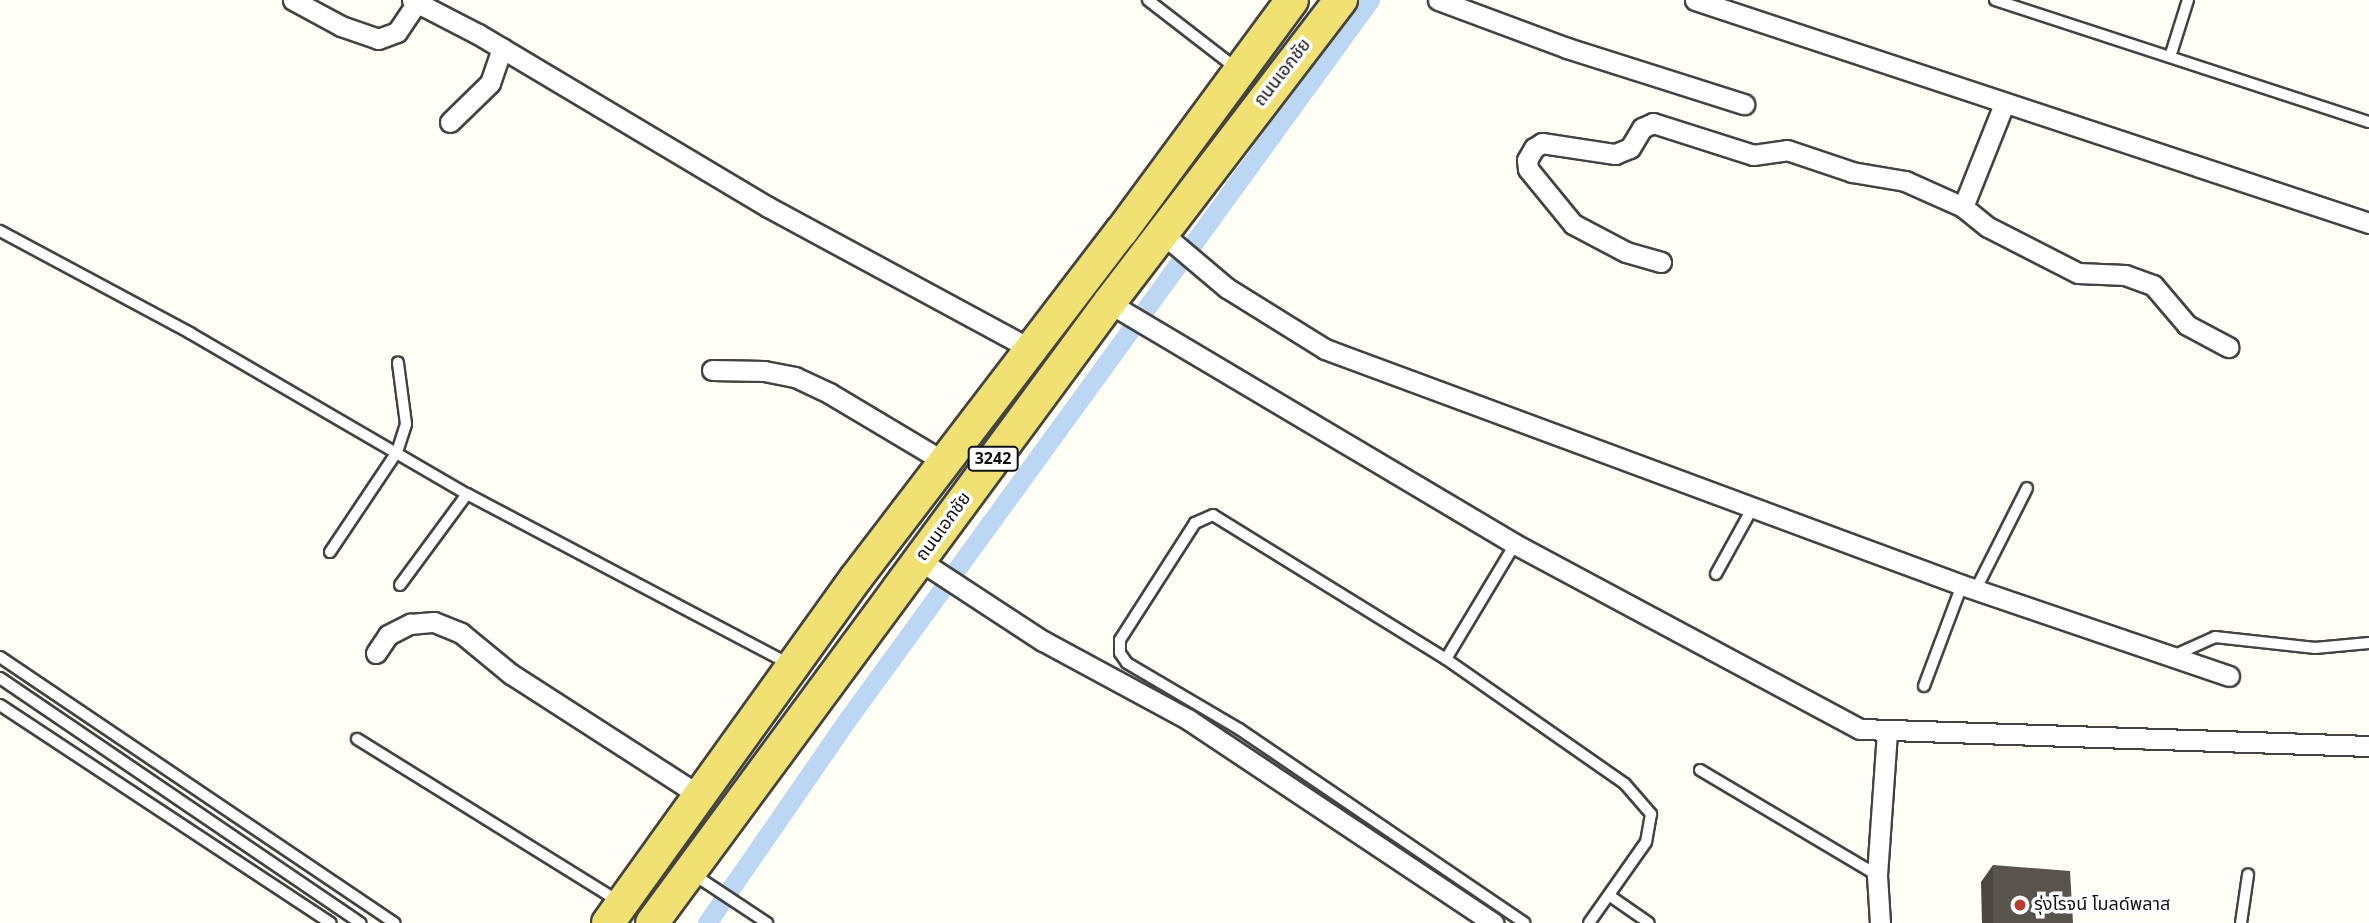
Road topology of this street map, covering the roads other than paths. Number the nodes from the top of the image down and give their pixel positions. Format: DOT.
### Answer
graph roads {
  1 [pos="293,0"];
  2 [pos="1148,0"];
  3 [pos="1292,0"];
  4 [pos="1341,0"];
  5 [pos="1438,0"];
  6 [pos="1695,0"];
  7 [pos="1995,0"];
  8 [pos="2188,0"];
  9 [pos="413,3"];
  10 [pos="502,48"];
  11 [pos="2170,57"];
  12 [pos="1240,71"];
  13 [pos="1744,104"];
  14 [pos="2004,104"];
  15 [pos="450,122"];
  16 [pos="2369,122"];
  17 [pos="1963,207"];
  18 [pos="2369,223"];
  19 [pos="0,231"];
  20 [pos="1174,244"];
  21 [pos="1661,262"];
  22 [pos="1120,309"];
  23 [pos="2228,347"];
  24 [pos="1031,349"];
  25 [pos="398,363"];
  26 [pos="712,370"];
  27 [pos="397,452"];
  28 [pos="943,461"];
  29 [pos="2027,488"];
  30 [pos="467,494"];
  31 [pos="1753,506"];
  32 [pos="1515,544"];
  33 [pos="330,552"];
  34 [pos="927,566"];
  35 [pos="1716,574"];
  36 [pos="400,585"];
  37 [pos="1969,587"];
  38 [pos="2369,643"];
  39 [pos="376,653"];
  40 [pos="2175,655"];
  41 [pos="0,657"];
  42 [pos="1446,659"];
  43 [pos="792,665"];
  44 [pos="2229,676"];
  45 [pos="0,678"];
  46 [pos="1924,686"];
  47 [pos="0,705"];
  48 [pos="1887,732"];
  49 [pos="356,739"];
  50 [pos="2369,746"];
  51 [pos="1700,770"];
  52 [pos="699,795"];
  53 [pos="1877,875"];
  54 [pos="2248,875"];
  55 [pos="702,879"];
  56 [pos="1610,896"];
  57 [pos="615,913"];
  58 [pos="331,923"];
  59 [pos="361,923"];
  60 [pos="395,923"];
  61 [pos="652,923"];
  62 [pos="767,923"];
  63 [pos="1493,923"];
  64 [pos="1524,923"];
  65 [pos="1588,923"];
  66 [pos="1648,923"];
  67 [pos="1880,923"];
  68 [pos="2241,923"];
  1 -- 9 [label="street"];
  2 -- 12 [label="lane"];
  3 -- 12 [label="main road, ถนนเอกชัย / 3242"];
  4 -- 20 [label="main road, ถนนเอกชัย / 3242"];
  5 -- 13 [label="street"];
  6 -- 14 [label="street"];
  7 -- 11 [label="lane"];
  8 -- 11 [label="lane"];
  9 -- 10 [label="street"];
  10 -- 15 [label="street"];
  10 -- 24 [label="street"];
  11 -- 16 [label="lane"];
  12 -- 24 [label="main road, ถนนเอกชัย / 3242"];
  14 -- 17 [label="street"];
  14 -- 18 [label="street"];
  17 -- 21 [label="street"];
  17 -- 23 [label="street"];
  19 -- 27 [label="lane"];
  20 -- 22 [label="main road, ถนนเอกชัย / 3242"];
  20 -- 31 [label="street"];
  22 -- 32 [label="street"];
  22 -- 34 [label="main road, ถนนเอกชัย / 3242"];
  24 -- 28 [label="main road, ถนนเอกชัย / 3242"];
  25 -- 27 [label="lane"];
  26 -- 28 [label="street"];
  27 -- 30 [label="lane"];
  27 -- 33 [label="lane"];
  28 -- 43 [label="main road, ถนนเอกชัย / 3242"];
  29 -- 37 [label="lane"];
  30 -- 36 [label="lane"];
  30 -- 43 [label="lane"];
  31 -- 35 [label="lane"];
  31 -- 37 [label="street"];
  32 -- 42 [label="lane"];
  32 -- 48 [label="street"];
  34 -- 55 [label="main road, ถนนเอกชัย / 3242"];
  34 -- 63 [label="street"];
  37 -- 40 [label="street"];
  37 -- 46 [label="lane"];
  38 -- 40 [label="lane"];
  39 -- 52 [label="street"];
  40 -- 44 [label="street"];
  41 -- 60 [label="lane"];
  42 -- 56 [label="lane"];
  42 -- 64 [label="lane"];
  43 -- 52 [label="main road, ถนนเอกชัย / 3242"];
  45 -- 59 [label="lane"];
  47 -- 58 [label="lane"];
  48 -- 50 [label="street"];
  48 -- 53 [label="street"];
  49 -- 57 [label="lane"];
  51 -- 53 [label="lane"];
  52 -- 57 [label="main road, ถนนเอกชัย / 3242"];
  53 -- 67 [label="street"];
  54 -- 68 [label="lane"];
  55 -- 61 [label="main road, ถนนเอกชัย / 3242"];
  55 -- 62 [label="lane"];
  56 -- 65 [label="lane"];
  56 -- 66 [label="lane"];
}
